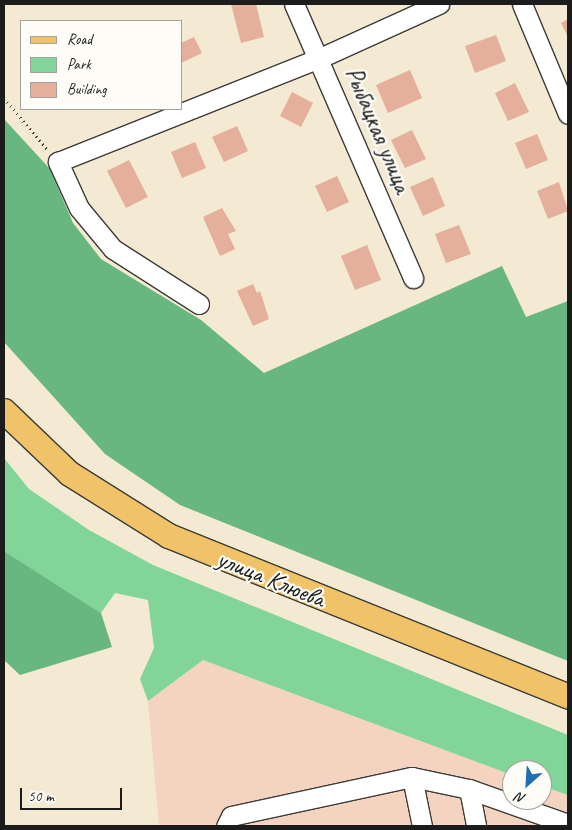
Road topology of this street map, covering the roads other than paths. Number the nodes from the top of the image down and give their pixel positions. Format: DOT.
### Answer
graph roads {
  1 [pos="294,4"];
  2 [pos="439,4"];
  3 [pos="522,4"];
  4 [pos="320,58"];
  5 [pos="568,114"];
  6 [pos="412,278"];
  7 [pos="199,304"];
  8 [pos="4,411"];
  9 [pos="568,696"];
  10 [pos="412,777"];
  11 [pos="469,789"];
  12 [pos="568,824"];
  13 [pos="226,826"];
  14 [pos="422,826"];
  15 [pos="476,826"];
  1 -- 4 [label="street, Рыбацкая улица"];
  2 -- 4 [label="street"];
  3 -- 5 [label="street"];
  4 -- 6 [label="street, Рыбацкая улица"];
  4 -- 7 [label="street"];
  8 -- 9 [label="main road, улица Клюева"];
  10 -- 11 [label="street"];
  10 -- 13 [label="street"];
  10 -- 14 [label="street"];
  11 -- 12 [label="street"];
  11 -- 15 [label="street"];
}
